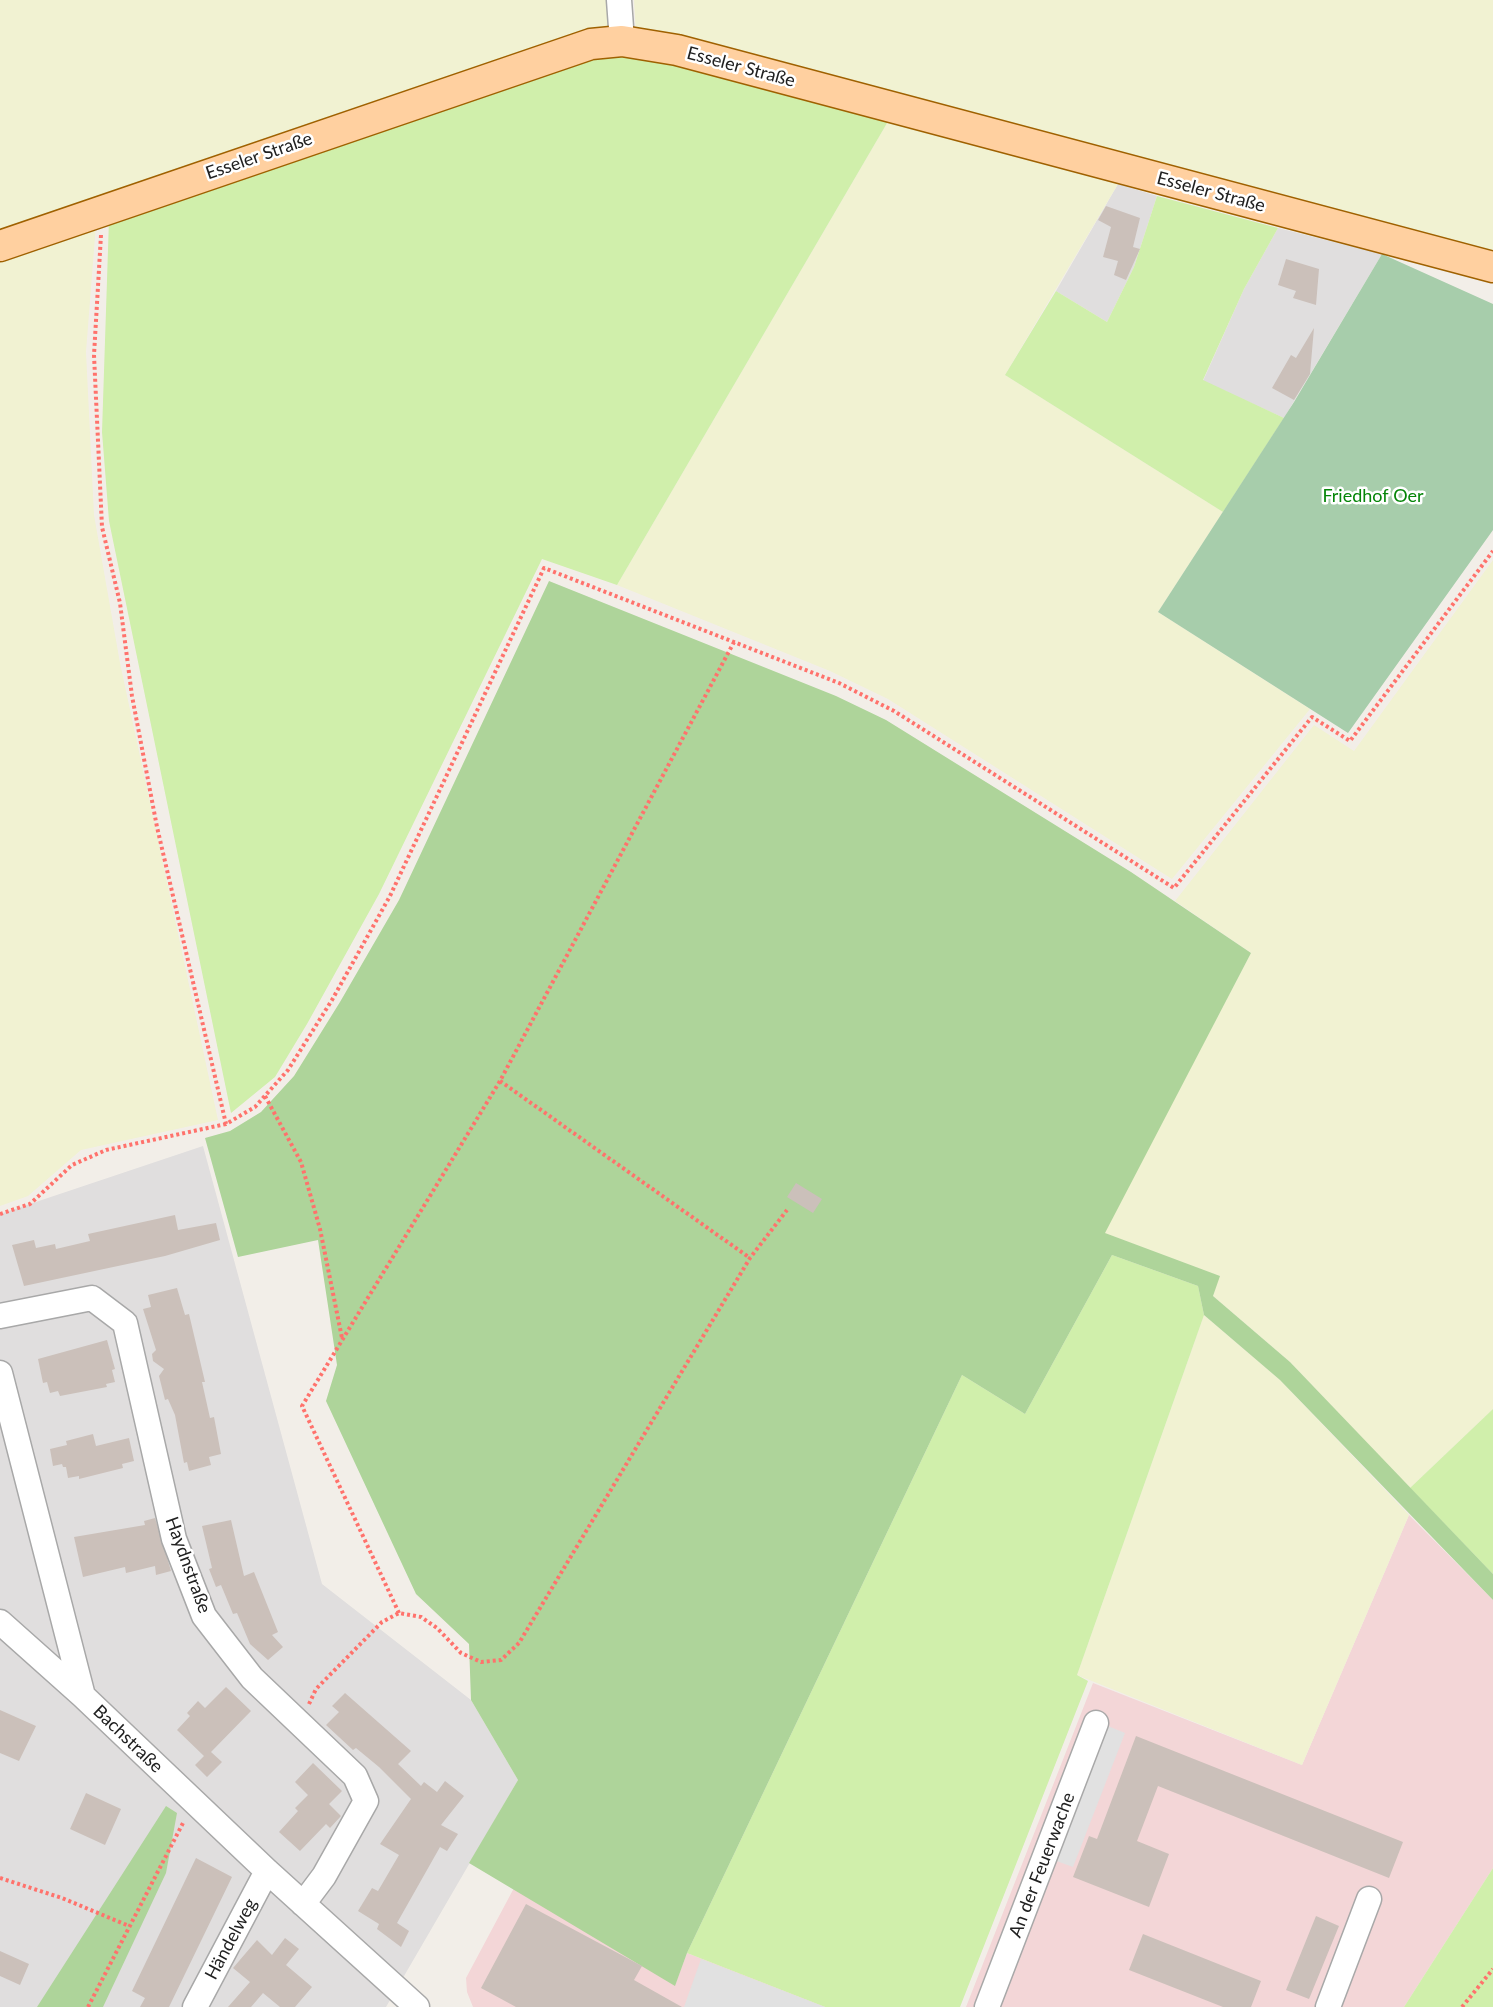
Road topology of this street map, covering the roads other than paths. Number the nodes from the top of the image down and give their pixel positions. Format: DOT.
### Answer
graph roads {
  1 [pos="619,0"];
  2 [pos="622,41"];
  3 [pos="0,246"];
  4 [pos="1493,267"];
  5 [pos="0,1316"];
  6 [pos="0,1373"];
  7 [pos="0,1623"];
  8 [pos="83,1696"];
  9 [pos="1096,1723"];
  10 [pos="267,1871"];
  11 [pos="1369,1899"];
  12 [pos="303,1904"];
  13 [pos="195,2007"];
  14 [pos="417,2007"];
  15 [pos="987,2007"];
  16 [pos="1328,2007"];
  1 -- 2 [label="street"];
  2 -- 3 [label="main road, Esseler Straße"];
  2 -- 4 [label="main road, Esseler Straße"];
  5 -- 12 [label="street, Haydnstraße"];
  6 -- 8 [label="street, Bachstraße"];
  7 -- 8 [label="street"];
  8 -- 10 [label="street, Bachstraße"];
  9 -- 15 [label="street, An der Feuerwache"];
  10 -- 12 [label="street, Bachstraße"];
  10 -- 13 [label="street, Händelweg"];
  11 -- 16 [label="street"];
  12 -- 14 [label="street, Bachstraße"];
}
